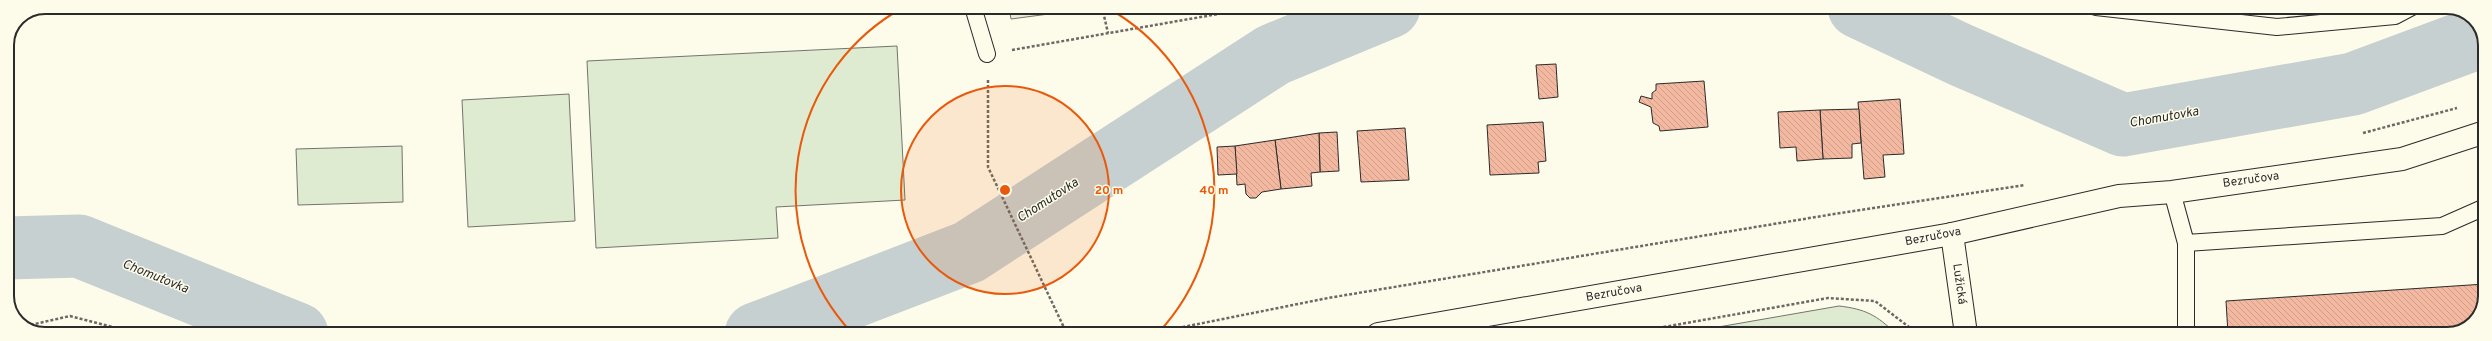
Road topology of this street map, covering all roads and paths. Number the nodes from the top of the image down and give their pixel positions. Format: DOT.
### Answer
graph roads {
  1 [pos="975,14"];
  2 [pos="1104,14"];
  3 [pos="1218,14"];
  4 [pos="2156,14"];
  5 [pos="2399,14"];
  6 [pos="1108,33"];
  7 [pos="987,54"];
  8 [pos="2433,113"];
  9 [pos="2360,134"];
  10 [pos="2478,134"];
  11 [pos="2032,184"];
  12 [pos="2172,192"];
  13 [pos="2478,210"];
  14 [pos="1952,234"];
  15 [pos="2186,243"];
  16 [pos="33,324"];
  17 [pos="113,327"];
  18 [pos="1064,327"];
  19 [pos="1183,327"];
  20 [pos="1418,327"];
  21 [pos="1664,327"];
  22 [pos="1909,327"];
  23 [pos="1965,327"];
  24 [pos="2186,327"];
  1 -- 7 [label="lane"];
  2 -- 6 [label="path"];
  3 -- 6 [label="path"];
  4 -- 5 [label="lane"];
  6 -- 7 [label="path"];
  7 -- 18 [label="path"];
  8 -- 9 [label="path"];
  10 -- 12 [label="street, Bezručova"];
  11 -- 19 [label="path"];
  12 -- 14 [label="street, Bezručova"];
  12 -- 15 [label="lane"];
  13 -- 15 [label="lane"];
  14 -- 20 [label="street, Bezručova"];
  14 -- 23 [label="street, Lužická"];
  15 -- 24 [label="lane"];
  16 -- 17 [label="path"];
  21 -- 22 [label="path"];
}
